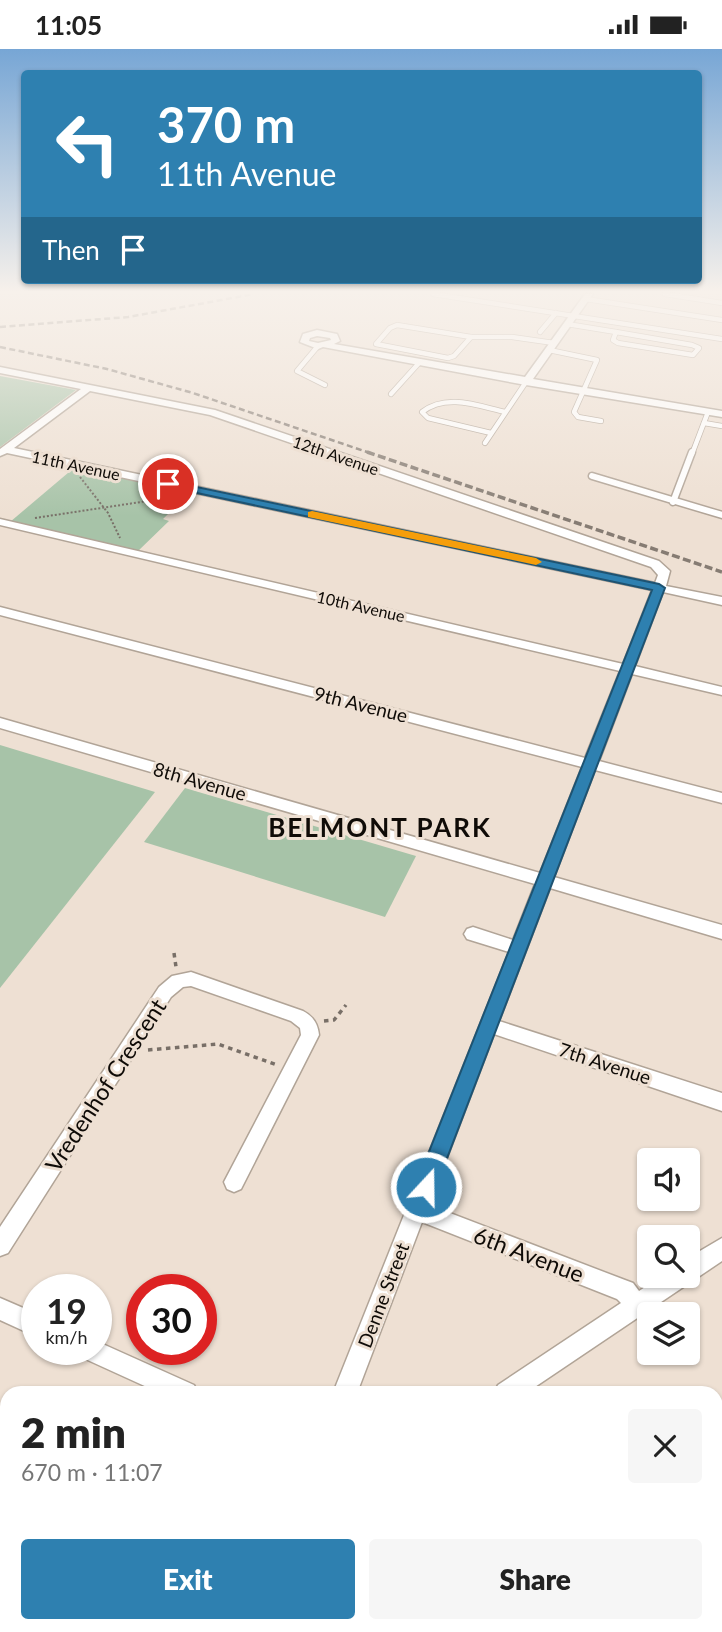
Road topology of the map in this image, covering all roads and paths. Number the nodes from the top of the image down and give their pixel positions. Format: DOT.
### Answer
graph roads {
  1 [pos="299,368"];
  2 [pos="415,368"];
  3 [pos="447,368"];
  4 [pos="537,368"];
  5 [pos="594,368"];
  6 [pos="0,370"];
  7 [pos="527,382"];
  8 [pos="325,384"];
  9 [pos="89,387"];
  10 [pos="584,391"];
  11 [pos="391,394"];
  12 [pos="505,412"];
  13 [pos="708,412"];
  14 [pos="722,414"];
  15 [pos="601,421"];
  16 [pos="704,423"];
  17 [pos="722,426"];
  18 [pos="491,433"];
  19 [pos="485,443"];
  20 [pos="3,452"];
  21 [pos="79,465"];
  22 [pos="592,476"];
  23 [pos="191,489"];
  24 [pos="673,502"];
  25 [pos="105,508"];
  26 [pos="722,515"];
  27 [pos="4,523"];
  28 [pos="118,550"];
  29 [pos="661,579"];
  30 [pos="722,601"];
  31 [pos="0,611"];
  32 [pos="628,669"];
  33 [pos="722,691"];
  34 [pos="0,723"];
  35 [pos="591,764"];
  36 [pos="722,797"];
  37 [pos="545,881"];
  38 [pos="722,932"];
  39 [pos="473,934"];
  40 [pos="519,948"];
  41 [pos="346,1005"];
  42 [pos="307,1023"];
  43 [pos="489,1025"];
  44 [pos="127,1052"];
  45 [pos="292,1070"];
  46 [pos="722,1102"];
  47 [pos="234,1182"];
  48 [pos="416,1210"];
  49 [pos="0,1246"];
  50 [pos="722,1248"];
  51 [pos="700,1263"];
  52 [pos="663,1288"];
  53 [pos="636,1306"];
  54 [pos="0,1309"];
  55 [pos="21,1319"];
  56 [pos="112,1359"];
  57 [pos="171,1386"];
  58 [pos="348,1386"];
  59 [pos="516,1386"];
  1 -- 8 [label="lane"];
  2 -- 11 [label="lane"];
  3 -- 7 [label="street"];
  4 -- 7 [label="street"];
  5 -- 10 [label="lane"];
  6 -- 9 [label="street, 12th Avenue"];
  7 -- 10 [label="street"];
  7 -- 12 [label="lane"];
  9 -- 20 [label="street"];
  9 -- 29 [label="street, 12th Avenue"];
  10 -- 13 [label="street"];
  10 -- 15 [label="lane"];
  12 -- 18 [label="lane"];
  12 -- 18 [label="lane"];
  13 -- 14 [label="street"];
  13 -- 16 [label="lane"];
  16 -- 17 [label="lane"];
  16 -- 24 [label="lane"];
  18 -- 19 [label="lane"];
  20 -- 21 [label="street, 11th Avenue"];
  21 -- 23 [label="street, 11th Avenue"];
  21 -- 25 [label="path"];
  22 -- 24 [label="lane"];
  23 -- 25 [label="path"];
  23 -- 29 [label="street, 11th Avenue"];
  24 -- 26 [label="lane"];
  25 -- 27 [label="path"];
  25 -- 28 [label="path"];
  27 -- 28 [label="street, 10th Avenue"];
  28 -- 32 [label="street, 10th Avenue"];
  29 -- 30 [label="street, 11th Avenue"];
  29 -- 32 [label="street, Denne Street"];
  31 -- 35 [label="street, 9th Avenue"];
  32 -- 33 [label="street, 10th Avenue"];
  32 -- 35 [label="street, Denne Street"];
  34 -- 37 [label="street, 8th Avenue"];
  35 -- 36 [label="street, 9th Avenue"];
  35 -- 37 [label="street, Denne Street"];
  37 -- 38 [label="street, 8th Avenue"];
  37 -- 40 [label="street, Denne Street"];
  39 -- 40 [label="street"];
  40 -- 43 [label="street, Denne Street"];
  41 -- 42 [label="path"];
  42 -- 44 [label="street, Vredenhof Crescent"];
  42 -- 45 [label="street"];
  43 -- 46 [label="street, 7th Avenue"];
  43 -- 48 [label="street, Denne Street"];
  44 -- 45 [label="path"];
  44 -- 49 [label="street, Vredenhof Crescent"];
  45 -- 47 [label="street"];
  48 -- 53 [label="street, 6th Avenue"];
  48 -- 58 [label="street, Denne Street"];
  50 -- 51 [label="street"];
  52 -- 53 [label="street"];
  53 -- 59 [label="street"];
  54 -- 55 [label="street"];
  56 -- 57 [label="street"];
}
